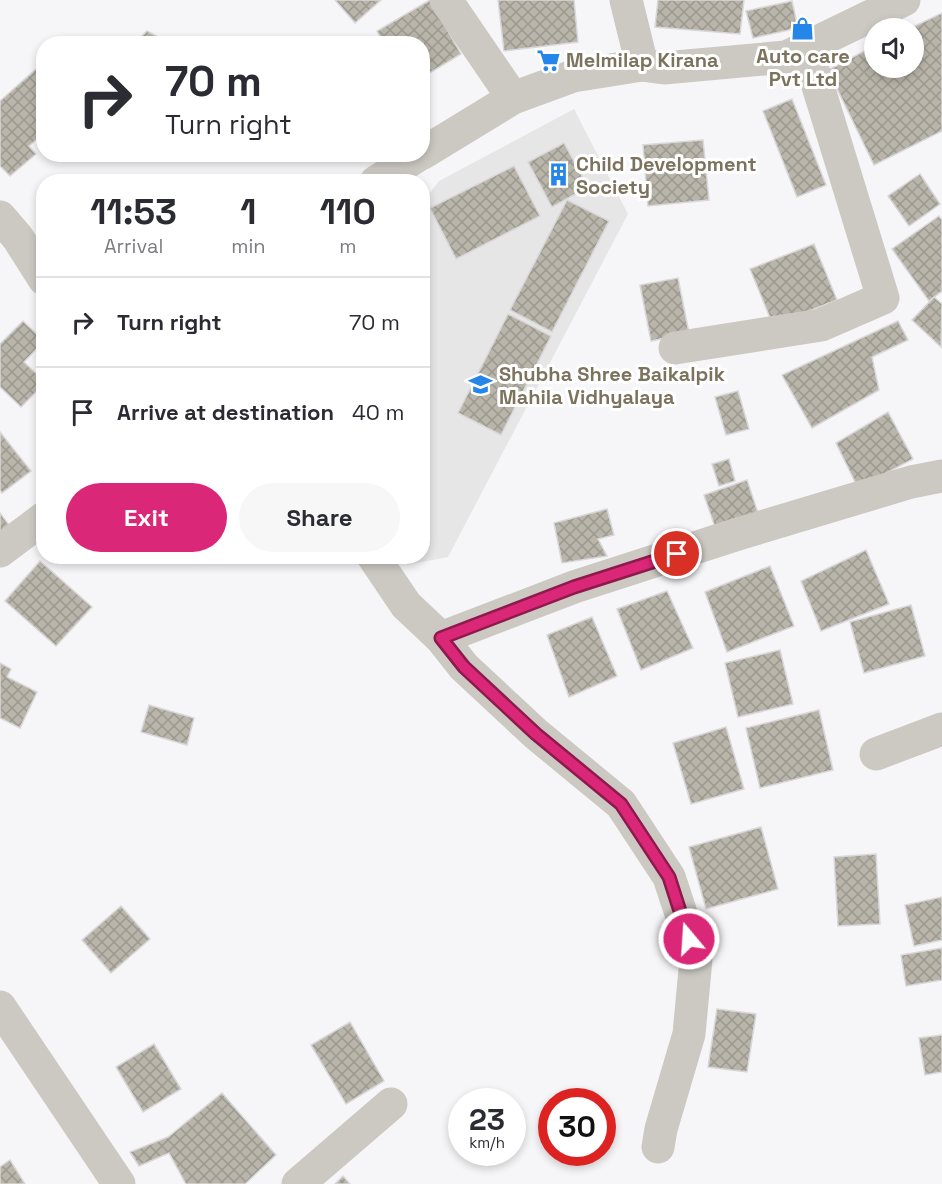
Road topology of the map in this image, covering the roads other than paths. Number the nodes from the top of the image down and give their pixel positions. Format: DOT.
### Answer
graph roads {
  1 [pos="447,0"];
  2 [pos="626,0"];
  3 [pos="904,0"];
  4 [pos="806,47"];
  5 [pos="642,65"];
  6 [pos="513,98"];
  7 [pos="430,149"];
  8 [pos="409,162"];
  9 [pos="389,174"];
  10 [pos="0,217"];
  11 [pos="36,266"];
  12 [pos="675,348"];
  13 [pos="942,476"];
  14 [pos="36,524"];
  15 [pos="0,551"];
  16 [pos="378,564"];
  17 [pos="441,638"];
  18 [pos="942,729"];
  19 [pos="876,754"];
  20 [pos="0,1007"];
  21 [pos="391,1104"];
  22 [pos="658,1147"];
  23 [pos="119,1184"];
  24 [pos="298,1184"];
  1 -- 6 [label="street"];
  2 -- 5 [label="street"];
  3 -- 4 [label="street"];
  4 -- 5 [label="street"];
  4 -- 12 [label="street"];
  5 -- 6 [label="street"];
  6 -- 7 [label="street"];
  8 -- 9 [label="street"];
  10 -- 11 [label="street"];
  13 -- 17 [label="street"];
  14 -- 15 [label="street"];
  16 -- 17 [label="street"];
  17 -- 22 [label="street"];
  18 -- 19 [label="street"];
  20 -- 23 [label="street"];
  21 -- 24 [label="street"];
}
